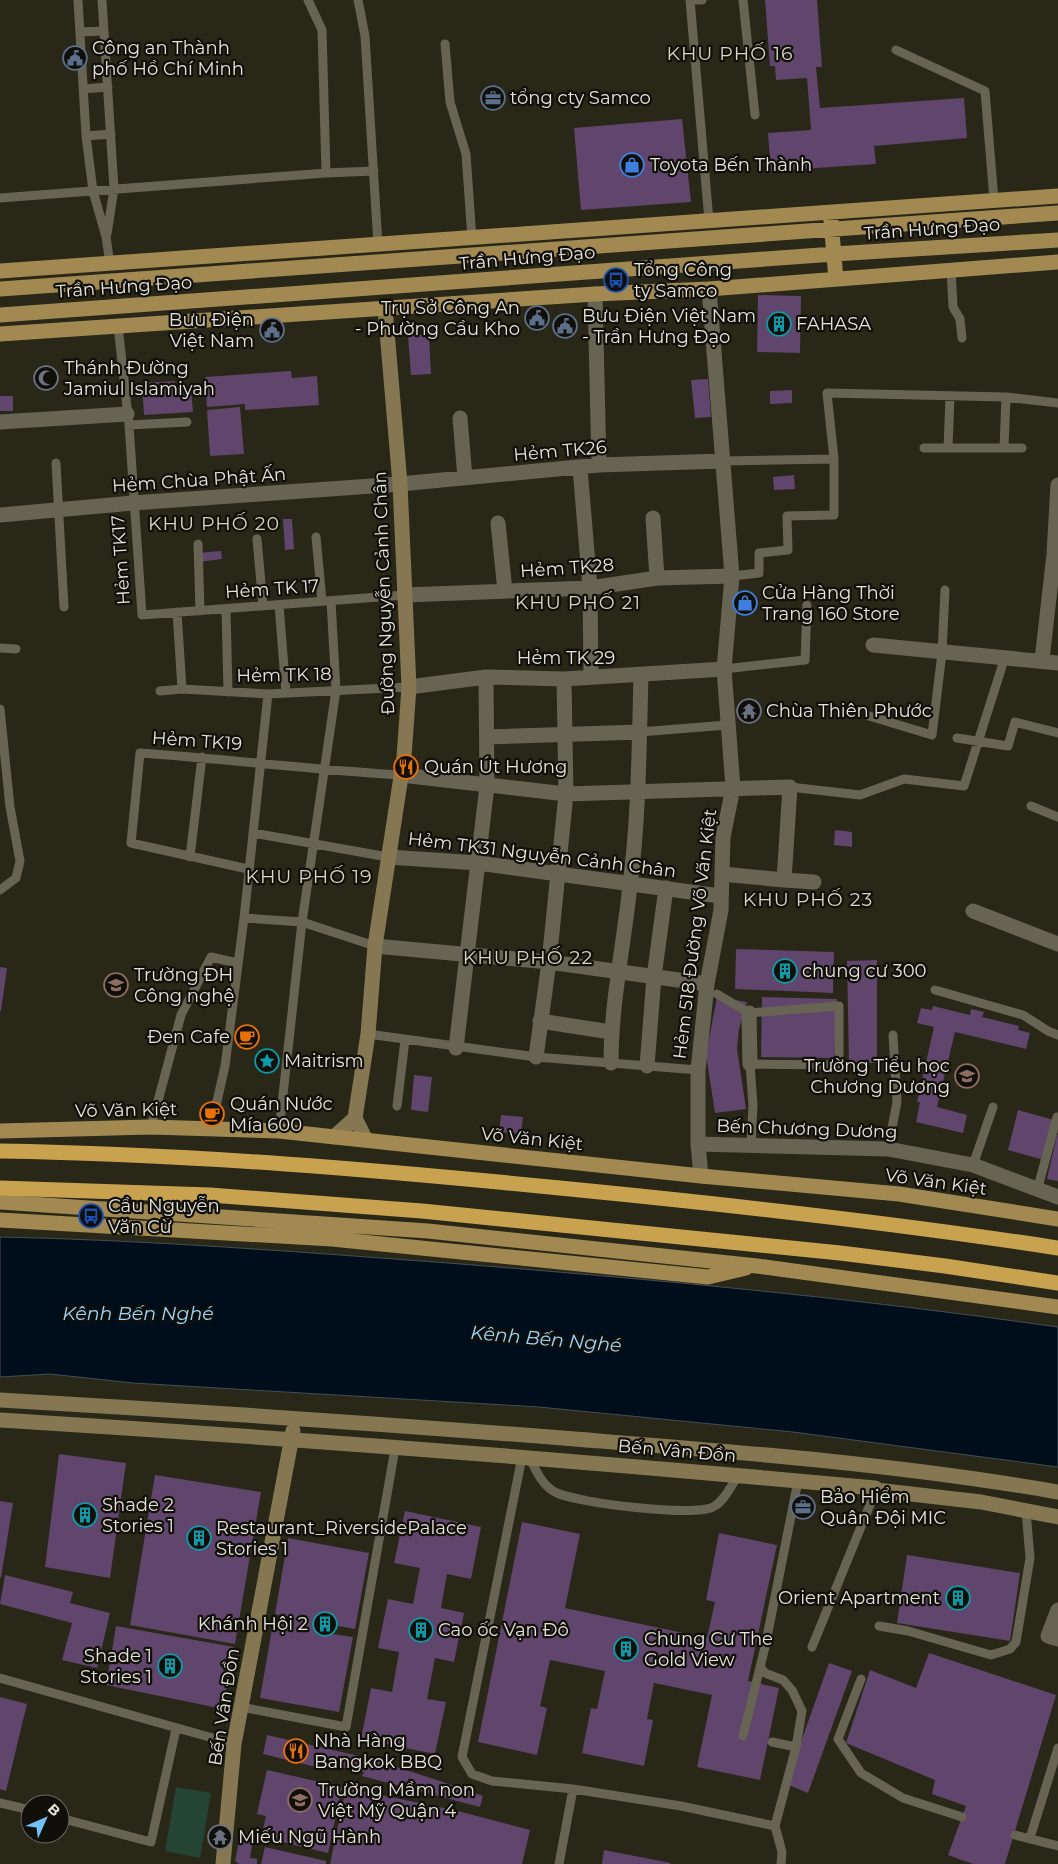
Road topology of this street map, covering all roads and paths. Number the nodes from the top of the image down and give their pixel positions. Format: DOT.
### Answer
graph roads {
  1 [pos="78,0"];
  2 [pos="102,0"];
  3 [pos="308,0"];
  4 [pos="358,0"];
  5 [pos="690,0"];
  6 [pos="702,0"];
  7 [pos="742,0"];
  8 [pos="104,31"];
  9 [pos="80,32"];
  10 [pos="445,44"];
  11 [pos="896,50"];
  12 [pos="108,87"];
  13 [pos="83,89"];
  14 [pos="755,115"];
  15 [pos="111,134"];
  16 [pos="86,136"];
  17 [pos="374,171"];
  18 [pos="326,173"];
  19 [pos="114,189"];
  20 [pos="93,191"];
  21 [pos="1058,196"];
  22 [pos="0,198"];
  23 [pos="994,200"];
  24 [pos="902,207"];
  25 [pos="830,212"];
  26 [pos="1058,213"];
  27 [pos="741,219"];
  28 [pos="709,221"];
  29 [pos="669,224"];
  30 [pos="904,225"];
  31 [pos="832,230"];
  32 [pos="564,232"];
  33 [pos="742,236"];
  34 [pos="106,237"];
  35 [pos="711,237"];
  36 [pos="472,238"];
  37 [pos="671,240"];
  38 [pos="1058,240"];
  39 [pos="378,245"];
  40 [pos="566,249"];
  41 [pos="905,249"];
  42 [pos="834,254"];
  43 [pos="241,255"];
  44 [pos="474,256"];
  45 [pos="160,260"];
  46 [pos="1058,262"];
  47 [pos="379,263"];
  48 [pos="708,263"];
  49 [pos="110,264"];
  50 [pos="672,266"];
  51 [pos="951,270"];
  52 [pos="0,271"];
  53 [pos="242,272"];
  54 [pos="908,273"];
  55 [pos="162,276"];
  56 [pos="112,280"];
  57 [pos="836,280"];
  58 [pos="0,289"];
  59 [pos="382,289"];
  60 [pos="709,289"];
  61 [pos="674,291"];
  62 [pos="595,294"];
  63 [pos="274,296"];
  64 [pos="167,302"];
  65 [pos="115,306"];
  66 [pos="385,308"];
  67 [pos="23,313"];
  68 [pos="0,316"];
  69 [pos="276,316"];
  70 [pos="169,323"];
  71 [pos="118,326"];
  72 [pos="26,332"];
  73 [pos="0,334"];
  74 [pos="962,338"];
  75 [pos="950,396"];
  76 [pos="1006,397"];
  77 [pos="1058,403"];
  78 [pos="460,418"];
  79 [pos="128,419"];
  80 [pos="0,422"];
  81 [pos="187,422"];
  82 [pos="924,448"];
  83 [pos="948,448"];
  84 [pos="1004,448"];
  85 [pos="1022,448"];
  86 [pos="834,459"];
  87 [pos="723,461"];
  88 [pos="56,463"];
  89 [pos="599,465"];
  90 [pos="580,468"];
  91 [pos="465,478"];
  92 [pos="400,484"];
  93 [pos="1058,486"];
  94 [pos="133,503"];
  95 [pos="57,510"];
  96 [pos="0,515"];
  97 [pos="653,518"];
  98 [pos="498,523"];
  99 [pos="316,537"];
  100 [pos="256,539"];
  101 [pos="198,544"];
  102 [pos="1056,554"];
  103 [pos="732,576"];
  104 [pos="657,578"];
  105 [pos="590,588"];
  106 [pos="945,590"];
  107 [pos="505,591"];
  108 [pos="406,595"];
  109 [pos="327,601"];
  110 [pos="279,605"];
  111 [pos="807,605"];
  112 [pos="263,606"];
  113 [pos="64,607"];
  114 [pos="226,609"];
  115 [pos="200,610"];
  116 [pos="177,612"];
  117 [pos="142,615"];
  118 [pos="873,645"];
  119 [pos="0,648"];
  120 [pos="16,649"];
  121 [pos="942,653"];
  122 [pos="1005,657"];
  123 [pos="1042,660"];
  124 [pos="1058,663"];
  125 [pos="724,669"];
  126 [pos="641,676"];
  127 [pos="486,677"];
  128 [pos="591,677"];
  129 [pos="564,679"];
  130 [pos="409,686"];
  131 [pos="182,689"];
  132 [pos="336,690"];
  133 [pos="160,691"];
  134 [pos="228,692"];
  135 [pos="286,693"];
  136 [pos="268,694"];
  137 [pos="0,709"];
  138 [pos="869,716"];
  139 [pos="727,725"];
  140 [pos="640,732"];
  141 [pos="1058,733"];
  142 [pos="565,735"];
  143 [pos="487,737"];
  144 [pos="957,738"];
  145 [pos="978,742"];
  146 [pos="202,757"];
  147 [pos="261,763"];
  148 [pos="324,771"];
  149 [pos="401,775"];
  150 [pos="487,786"];
  151 [pos="790,787"];
  152 [pos="734,788"];
  153 [pos="638,793"];
  154 [pos="566,794"];
  155 [pos="1031,806"];
  156 [pos="1058,817"];
  157 [pos="253,833"];
  158 [pos="314,844"];
  159 [pos="388,856"];
  160 [pos="190,857"];
  161 [pos="478,863"];
  162 [pos="248,869"];
  163 [pos="558,874"];
  164 [pos="722,874"];
  165 [pos="784,880"];
  166 [pos="814,882"];
  167 [pos="631,884"];
  168 [pos="666,888"];
  169 [pos="0,890"];
  170 [pos="720,896"];
  171 [pos="973,911"];
  172 [pos="244,918"];
  173 [pos="302,922"];
  174 [pos="1058,944"];
  175 [pos="375,946"];
  176 [pos="466,955"];
  177 [pos="549,962"];
  178 [pos="237,963"];
  179 [pos="619,972"];
  180 [pos="654,977"];
  181 [pos="712,989"];
  182 [pos="935,990"];
  183 [pos="749,1013"];
  184 [pos="540,1022"];
  185 [pos="611,1032"];
  186 [pos="368,1034"];
  187 [pos="893,1035"];
  188 [pos="1058,1035"];
  189 [pos="405,1040"];
  190 [pos="456,1048"];
  191 [pos="536,1057"];
  192 [pos="611,1063"];
  193 [pos="750,1064"];
  194 [pos="647,1066"];
  195 [pos="698,1070"];
  196 [pos="397,1106"];
  197 [pos="993,1107"];
  198 [pos="1057,1117"];
  199 [pos="354,1118"];
  200 [pos="151,1127"];
  201 [pos="211,1128"];
  202 [pos="0,1131"];
  203 [pos="279,1131"];
  204 [pos="334,1137"];
  205 [pos="366,1140"];
  206 [pos="698,1144"];
  207 [pos="751,1144"];
  208 [pos="888,1149"];
  209 [pos="0,1151"];
  210 [pos="973,1165"];
  211 [pos="701,1176"];
  212 [pos="1038,1187"];
  213 [pos="0,1188"];
  214 [pos="1058,1196"];
  215 [pos="0,1202"];
  216 [pos="1058,1219"];
  217 [pos="0,1220"];
  218 [pos="1058,1248"];
  219 [pos="757,1266"];
  220 [pos="1058,1283"];
  221 [pos="1058,1307"];
  222 [pos="0,1400"];
  223 [pos="296,1417"];
  224 [pos="0,1420"];
  225 [pos="291,1439"];
  226 [pos="395,1448"];
  227 [pos="526,1457"];
  228 [pos="739,1474"];
  229 [pos="798,1481"];
  230 [pos="876,1490"];
  231 [pos="1058,1492"];
  232 [pos="1026,1511"];
  233 [pos="1058,1517"];
  234 [pos="1058,1610"];
  235 [pos="879,1626"];
  236 [pos="1058,1639"];
  237 [pos="812,1647"];
  238 [pos="760,1667"];
  239 [pos="0,1678"];
  240 [pos="861,1679"];
  241 [pos="241,1707"];
  242 [pos="176,1729"];
  243 [pos="743,1736"];
  244 [pos="772,1742"];
  245 [pos="234,1744"];
  246 [pos="796,1747"];
  247 [pos="1058,1748"];
  248 [pos="573,1789"];
  249 [pos="0,1803"];
  250 [pos="20,1808"];
  251 [pos="962,1816"];
  252 [pos="70,1821"];
  253 [pos="775,1826"];
  254 [pos="1015,1835"];
  255 [pos="1030,1838"];
  256 [pos="1058,1846"];
  257 [pos="223,1864"];
  258 [pos="559,1864"];
  259 [pos="781,1864"];
  1 -- 9 [label="lane"];
  2 -- 8 [label="lane"];
  3 -- 18 [label="lane"];
  4 -- 17 [label="lane"];
  5 -- 6 [label="lane"];
  5 -- 28 [label="lane"];
  7 -- 14 [label="lane"];
  8 -- 9 [label="lane"];
  8 -- 12 [label="lane"];
  9 -- 13 [label="lane"];
  10 -- 36 [label="lane"];
  11 -- 23 [label="lane"];
  12 -- 13 [label="lane"];
  12 -- 15 [label="lane"];
  13 -- 16 [label="lane"];
  15 -- 16 [label="lane"];
  15 -- 19 [label="lane"];
  16 -- 20 [label="lane"];
  17 -- 18 [label="lane"];
  17 -- 39 [label="lane"];
  18 -- 19 [label="lane"];
  19 -- 20 [label="lane"];
  19 -- 34 [label="lane"];
  20 -- 22 [label="lane"];
  20 -- 34 [label="lane"];
  21 -- 23 [label="main road, Trần Hưng Đạo"];
  23 -- 24 [label="main road, Trần Hưng Đạo"];
  24 -- 25 [label="main road, Trần Hưng Đạo"];
  24 -- 30 [label="main road"];
  25 -- 27 [label="main road, Trần Hưng Đạo"];
  25 -- 31 [label="main road"];
  26 -- 30 [label="main road, Trần Hưng Đạo"];
  27 -- 28 [label="main road, Trần Hưng Đạo"];
  27 -- 33 [label="main road"];
  28 -- 29 [label="main road, Trần Hưng Đạo"];
  28 -- 35 [label="main road"];
  29 -- 32 [label="main road, Trần Hưng Đạo"];
  29 -- 37 [label="main road"];
  30 -- 31 [label="main road, Trần Hưng Đạo"];
  31 -- 33 [label="main road, Trần Hưng Đạo"];
  31 -- 42 [label="main road"];
  32 -- 36 [label="main road, Trần Hưng Đạo"];
  32 -- 40 [label="main road"];
  33 -- 35 [label="main road, Trần Hưng Đạo"];
  34 -- 49 [label="lane"];
  35 -- 37 [label="main road, Trần Hưng Đạo"];
  36 -- 39 [label="main road, Trần Hưng Đạo"];
  36 -- 44 [label="main road"];
  37 -- 40 [label="main road, Trần Hưng Đạo"];
  38 -- 41 [label="main road, Trần Hưng Đạo"];
  39 -- 43 [label="main road, Trần Hưng Đạo"];
  39 -- 47 [label="main road"];
  40 -- 44 [label="main road, Trần Hưng Đạo"];
  41 -- 42 [label="main road, Trần Hưng Đạo"];
  41 -- 54 [label="main road"];
  42 -- 48 [label="main road, Trần Hưng Đạo"];
  42 -- 57 [label="main road"];
  43 -- 45 [label="main road, Trần Hưng Đạo"];
  43 -- 53 [label="main road"];
  44 -- 47 [label="main road, Trần Hưng Đạo"];
  45 -- 49 [label="main road, Trần Hưng Đạo"];
  45 -- 55 [label="main road"];
  46 -- 51 [label="main road"];
  47 -- 53 [label="main road, Trần Hưng Đạo"];
  47 -- 59 [label="main road"];
  48 -- 50 [label="main road, Trần Hưng Đạo"];
  48 -- 60 [label="main road"];
  49 -- 52 [label="main road, Trần Hưng Đạo"];
  49 -- 56 [label="main road"];
  50 -- 59 [label="main road, Trần Hưng Đạo"];
  50 -- 61 [label="main road"];
  51 -- 54 [label="main road"];
  51 -- 74 [label="lane"];
  53 -- 55 [label="main road, Trần Hưng Đạo"];
  54 -- 57 [label="main road"];
  55 -- 56 [label="main road, Trần Hưng Đạo"];
  56 -- 58 [label="main road, Trần Hưng Đạo"];
  56 -- 65 [label="main road"];
  57 -- 60 [label="main road"];
  59 -- 63 [label="main road, Trần Hưng Đạo"];
  59 -- 66 [label="main road"];
  60 -- 61 [label="main road"];
  60 -- 87 [label="street, Hẻm 518 Đường Võ Văn Kiệt"];
  61 -- 62 [label="main road"];
  62 -- 66 [label="main road"];
  62 -- 89 [label="street"];
  63 -- 64 [label="main road, Trần Hưng Đạo"];
  63 -- 69 [label="main road"];
  64 -- 65 [label="main road, Trần Hưng Đạo"];
  64 -- 70 [label="main road"];
  65 -- 67 [label="main road, Trần Hưng Đạo"];
  65 -- 71 [label="main road"];
  66 -- 69 [label="main road"];
  66 -- 92 [label="main road, Đường Nguyễn Cảnh Chân"];
  67 -- 68 [label="main road, Trần Hưng Đạo"];
  67 -- 72 [label="main road"];
  69 -- 70 [label="main road"];
  70 -- 71 [label="main road"];
  71 -- 72 [label="main road"];
  71 -- 79 [label="lane, Hẻm TK17"];
  72 -- 73 [label="main road"];
  75 -- 76 [label="lane"];
  75 -- 83 [label="lane"];
  75 -- 86 [label="lane"];
  76 -- 77 [label="lane"];
  76 -- 84 [label="lane"];
  78 -- 91 [label="street"];
  79 -- 80 [label="street"];
  79 -- 81 [label="lane"];
  79 -- 94 [label="lane, Hẻm TK17"];
  82 -- 83 [label="lane"];
  83 -- 84 [label="lane"];
  84 -- 85 [label="lane"];
  86 -- 87 [label="lane"];
  86 -- 103 [label="lane"];
  87 -- 89 [label="street, Hẻm TK26"];
  87 -- 103 [label="street, Hẻm 518 Đường Võ Văn Kiệt"];
  88 -- 95 [label="lane"];
  89 -- 90 [label="street, Hẻm TK26"];
  90 -- 91 [label="street, Hẻm TK26"];
  90 -- 105 [label="street"];
  91 -- 92 [label="street, Hẻm TK26"];
  92 -- 94 [label="street, Hẻm Chùa Phật Ấn"];
  92 -- 108 [label="main road, Đường Nguyễn Cảnh Chân"];
  93 -- 102 [label="street"];
  94 -- 95 [label="street, Hẻm Chùa Phật Ấn"];
  94 -- 117 [label="lane, Hẻm TK17"];
  95 -- 96 [label="street, Hẻm Chùa Phật Ấn"];
  95 -- 113 [label="lane"];
  97 -- 104 [label="street"];
  98 -- 107 [label="street"];
  99 -- 109 [label="lane"];
  100 -- 112 [label="lane"];
  101 -- 115 [label="lane"];
  102 -- 123 [label="street"];
  103 -- 104 [label="street, Hẻm TK28"];
  103 -- 125 [label="street, Hẻm 518 Đường Võ Văn Kiệt"];
  104 -- 105 [label="street, Hẻm TK28"];
  105 -- 107 [label="street, Hẻm TK28"];
  105 -- 128 [label="street"];
  106 -- 121 [label="lane"];
  107 -- 108 [label="street, Hẻm TK28"];
  108 -- 109 [label="lane, Hẻm TK 17"];
  108 -- 130 [label="main road, Đường Nguyễn Cảnh Chân"];
  109 -- 110 [label="lane, Hẻm TK 17"];
  109 -- 132 [label="lane"];
  110 -- 112 [label="lane, Hẻm TK 17"];
  110 -- 135 [label="lane"];
  111 -- 125 [label="lane"];
  112 -- 114 [label="lane, Hẻm TK 17"];
  114 -- 115 [label="lane, Hẻm TK 17"];
  114 -- 134 [label="lane"];
  115 -- 116 [label="lane, Hẻm TK 17"];
  116 -- 117 [label="lane, Hẻm TK 17"];
  116 -- 131 [label="lane"];
  118 -- 121 [label="street"];
  119 -- 120 [label="lane"];
  121 -- 122 [label="street"];
  121 -- 138 [label="lane"];
  122 -- 123 [label="street"];
  122 -- 145 [label="lane"];
  123 -- 124 [label="street"];
  125 -- 126 [label="street, Hẻm TK 29"];
  125 -- 139 [label="street, Hẻm 518 Đường Võ Văn Kiệt"];
  126 -- 128 [label="street, Hẻm TK 29"];
  126 -- 140 [label="street"];
  127 -- 129 [label="street, Hẻm TK 29"];
  127 -- 130 [label="street, Hẻm TK 29"];
  127 -- 143 [label="street"];
  128 -- 129 [label="street, Hẻm TK 29"];
  129 -- 142 [label="street"];
  130 -- 132 [label="lane, Hẻm TK 18"];
  130 -- 149 [label="main road, Đường Nguyễn Cảnh Chân"];
  131 -- 133 [label="lane, Hẻm TK 18"];
  131 -- 134 [label="lane, Hẻm TK 18"];
  132 -- 135 [label="lane, Hẻm TK 18"];
  132 -- 148 [label="lane"];
  134 -- 136 [label="lane, Hẻm TK 18"];
  135 -- 136 [label="lane, Hẻm TK 18"];
  136 -- 147 [label="lane"];
  137 -- 169 [label="lane"];
  139 -- 140 [label="lane"];
  139 -- 152 [label="street, Hẻm 518 Đường Võ Văn Kiệt"];
  140 -- 142 [label="street"];
  140 -- 153 [label="street"];
  141 -- 145 [label="lane"];
  142 -- 143 [label="street"];
  142 -- 154 [label="street"];
  143 -- 150 [label="street"];
  144 -- 145 [label="lane"];
  145 -- 151 [label="lane"];
  146 -- 147 [label="lane, Hẻm TK19"];
  146 -- 160 [label="lane"];
  146 -- 160 [label="lane, Hẻm TK19"];
  147 -- 148 [label="lane, Hẻm TK19"];
  147 -- 157 [label="lane"];
  148 -- 149 [label="lane, Hẻm TK19"];
  148 -- 158 [label="lane"];
  149 -- 150 [label="street"];
  149 -- 159 [label="main road, Đường Nguyễn Cảnh Chân"];
  150 -- 154 [label="street"];
  150 -- 161 [label="street"];
  151 -- 152 [label="street"];
  151 -- 165 [label="street"];
  152 -- 153 [label="street"];
  152 -- 164 [label="street, Hẻm 518 Đường Võ Văn Kiệt"];
  153 -- 154 [label="street"];
  153 -- 167 [label="street"];
  154 -- 163 [label="street"];
  155 -- 156 [label="lane"];
  157 -- 158 [label="lane"];
  157 -- 162 [label="lane"];
  158 -- 159 [label="lane"];
  158 -- 173 [label="lane"];
  159 -- 161 [label="street, Hẻm TK31 Nguyễn Cảnh Chân"];
  159 -- 175 [label="main road, Đường Nguyễn Cảnh Chân"];
  160 -- 162 [label="lane, Hẻm TK19"];
  161 -- 163 [label="street, Hẻm TK31 Nguyễn Cảnh Chân"];
  161 -- 176 [label="street"];
  162 -- 172 [label="lane"];
  163 -- 167 [label="street, Hẻm TK31 Nguyễn Cảnh Chân"];
  163 -- 177 [label="street"];
  164 -- 165 [label="street"];
  164 -- 170 [label="street, Hẻm 518 Đường Võ Văn Kiệt"];
  165 -- 166 [label="street"];
  167 -- 168 [label="street, Hẻm TK31 Nguyễn Cảnh Chân"];
  167 -- 179 [label="street"];
  168 -- 170 [label="street, Hẻm TK31 Nguyễn Cảnh Chân"];
  168 -- 180 [label="street"];
  170 -- 181 [label="street, Hẻm 518 Đường Võ Văn Kiệt"];
  171 -- 174 [label="street"];
  172 -- 173 [label="lane"];
  172 -- 178 [label="lane"];
  173 -- 175 [label="lane"];
  173 -- 203 [label="lane"];
  175 -- 176 [label="street"];
  175 -- 186 [label="main road, Đường Nguyễn Cảnh Chân"];
  176 -- 177 [label="street"];
  176 -- 190 [label="street"];
  177 -- 179 [label="street"];
  177 -- 184 [label="street"];
  178 -- 200 [label="lane"];
  178 -- 201 [label="lane"];
  179 -- 180 [label="street"];
  179 -- 185 [label="street"];
  180 -- 181 [label="street"];
  180 -- 194 [label="street"];
  181 -- 183 [label="lane"];
  181 -- 195 [label="street, Hẻm 518 Đường Võ Văn Kiệt"];
  182 -- 188 [label="lane"];
  183 -- 193 [label="street"];
  183 -- 193 [label="lane"];
  184 -- 185 [label="street"];
  184 -- 191 [label="street"];
  185 -- 192 [label="street"];
  186 -- 189 [label="lane"];
  186 -- 199 [label="main road, Đường Nguyễn Cảnh Chân"];
  187 -- 208 [label="lane"];
  189 -- 190 [label="lane"];
  189 -- 196 [label="lane"];
  190 -- 191 [label="lane"];
  191 -- 192 [label="lane"];
  192 -- 194 [label="lane"];
  193 -- 207 [label="lane"];
  194 -- 195 [label="lane"];
  195 -- 206 [label="street, Hẻm 518 Đường Võ Văn Kiệt"];
  197 -- 210 [label="lane"];
  198 -- 212 [label="lane"];
  199 -- 204 [label="main road"];
  199 -- 205 [label="main road"];
  200 -- 201 [label="main road, Võ Văn Kiệt"];
  200 -- 202 [label="main road, Võ Văn Kiệt"];
  201 -- 203 [label="main road, Võ Văn Kiệt"];
  203 -- 204 [label="main road, Võ Văn Kiệt"];
  204 -- 205 [label="main road, Võ Văn Kiệt"];
  205 -- 211 [label="main road, Võ Văn Kiệt"];
  206 -- 207 [label="street, Bến Chương Dương"];
  206 -- 211 [label="street, Hẻm 518 Đường Võ Văn Kiệt"];
  207 -- 208 [label="street, Bến Chương Dương"];
  208 -- 210 [label="street, Bến Chương Dương"];
  209 -- 218 [label="highway"];
  210 -- 212 [label="street, Bến Chương Dương"];
  211 -- 216 [label="main road, Võ Văn Kiệt"];
  212 -- 214 [label="street, Bến Chương Dương"];
  213 -- 220 [label="highway"];
  215 -- 219 [label="main road"];
  217 -- 219 [label="main road"];
  219 -- 221 [label="main road"];
  222 -- 223 [label="main road, Bến Vân Đồn"];
  223 -- 225 [label="main road, Bến Vân Đồn"];
  223 -- 231 [label="main road, Bến Vân Đồn"];
  224 -- 225 [label="main road, Bến Vân Đồn"];
  225 -- 226 [label="main road, Bến Vân Đồn"];
  225 -- 241 [label="main road, Bến Vân Đồn"];
  226 -- 227 [label="main road, Bến Vân Đồn"];
  226 -- 241 [label="lane"];
  227 -- 228 [label="main road, Bến Vân Đồn"];
  227 -- 228 [label="lane"];
  227 -- 248 [label="lane"];
  228 -- 229 [label="main road, Bến Vân Đồn"];
  229 -- 230 [label="main road, Bến Vân Đồn"];
  229 -- 238 [label="lane"];
  230 -- 232 [label="main road, Bến Vân Đồn"];
  230 -- 237 [label="lane"];
  232 -- 233 [label="main road, Bến Vân Đồn"];
  232 -- 235 [label="lane"];
  234 -- 236 [label="street"];
  238 -- 243 [label="lane"];
  238 -- 246 [label="lane"];
  239 -- 242 [label="lane"];
  240 -- 251 [label="lane"];
  241 -- 245 [label="main road, Bến Vân Đồn"];
  242 -- 245 [label="lane"];
  242 -- 252 [label="lane"];
  244 -- 246 [label="lane"];
  245 -- 257 [label="main road, Bến Vân Đồn"];
  246 -- 253 [label="lane"];
  247 -- 255 [label="lane"];
  248 -- 253 [label="lane"];
  248 -- 258 [label="lane"];
  249 -- 250 [label="lane"];
  253 -- 259 [label="lane"];
  254 -- 255 [label="lane"];
  255 -- 256 [label="lane"];
}
